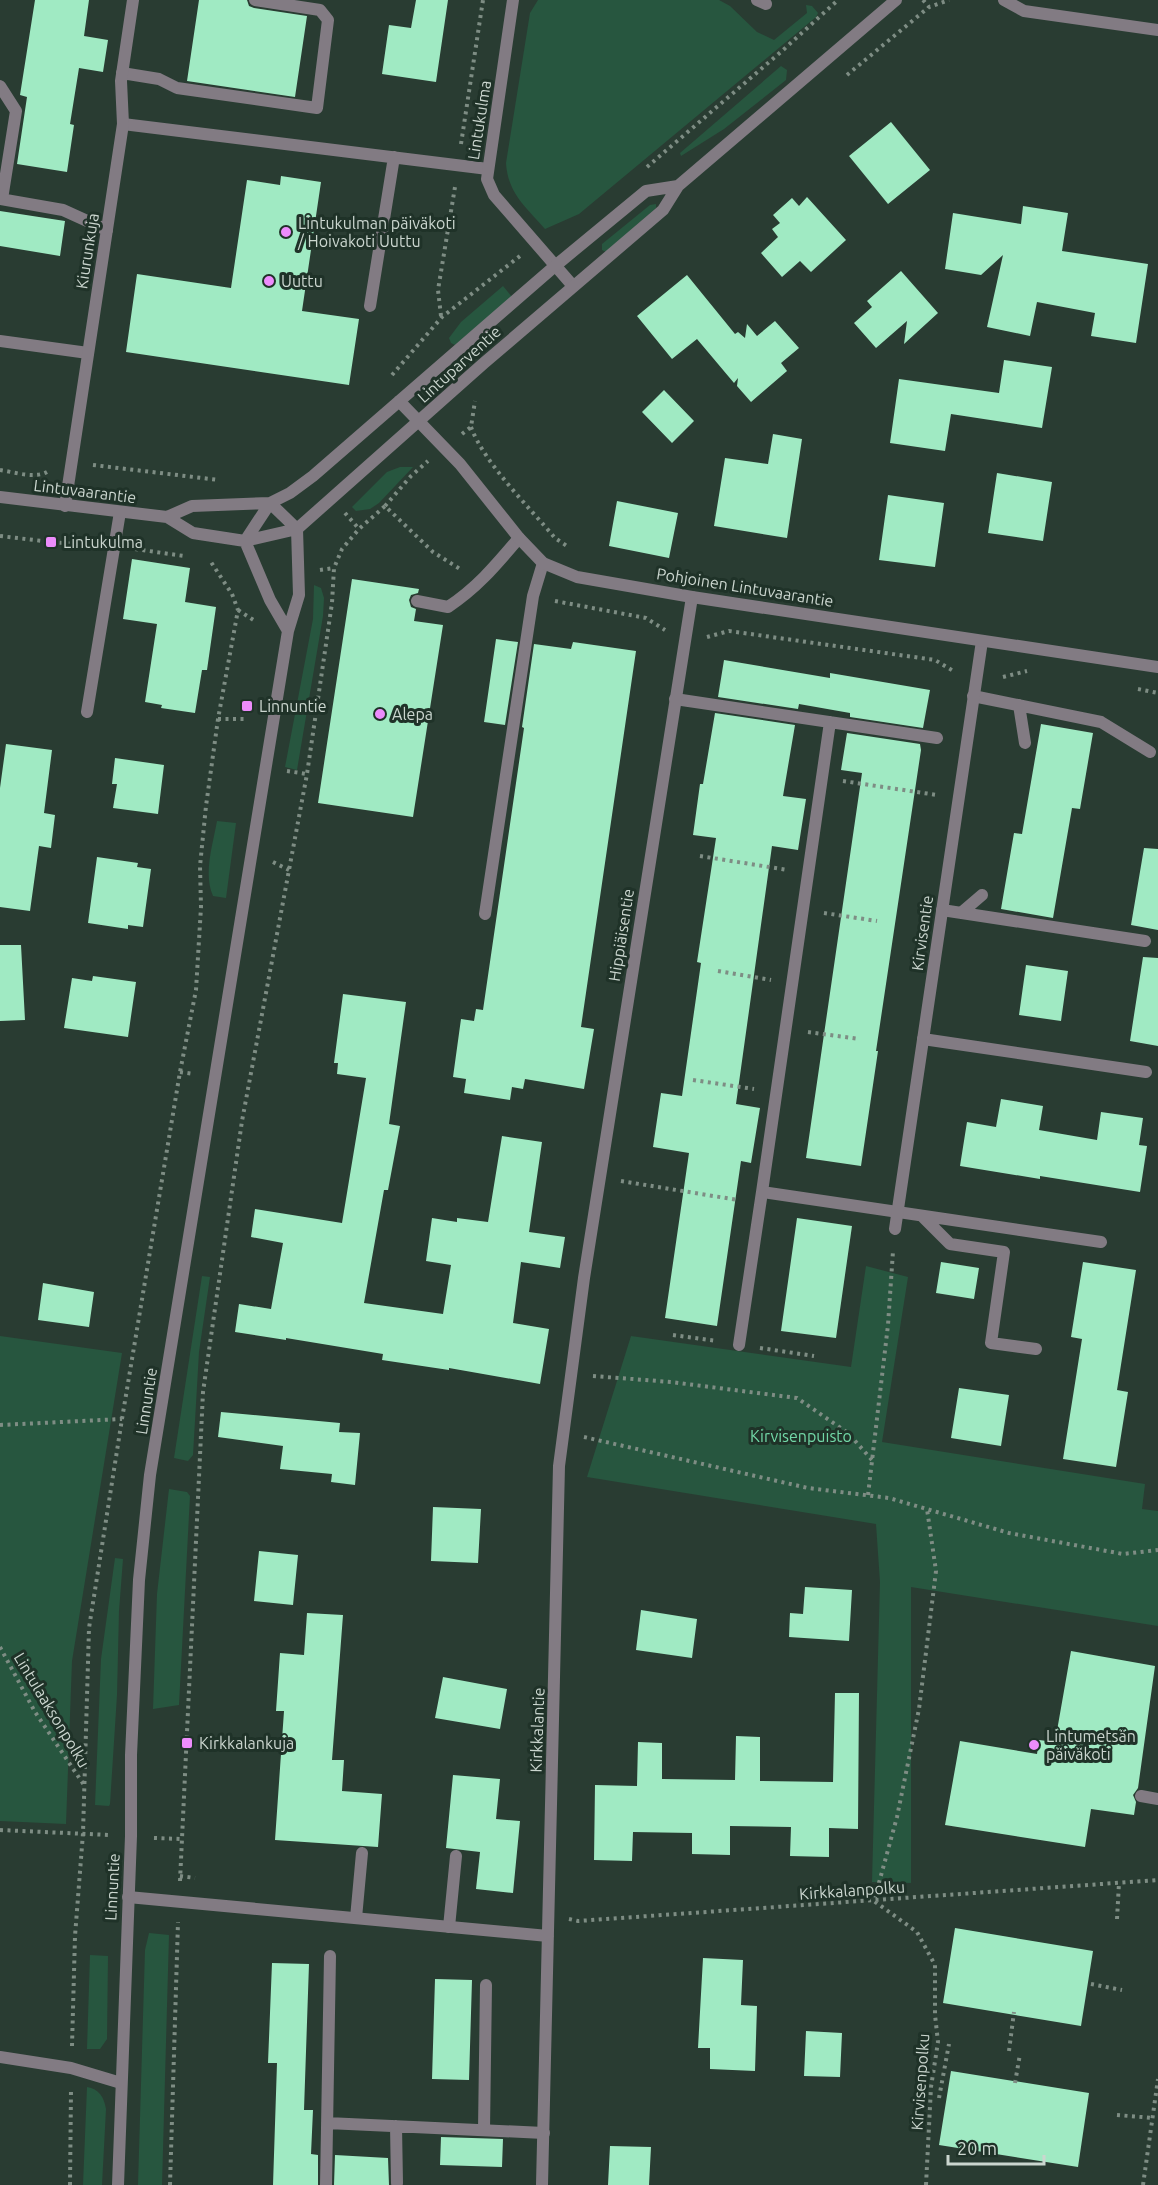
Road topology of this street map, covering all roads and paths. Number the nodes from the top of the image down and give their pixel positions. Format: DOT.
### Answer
graph roads {
  1 [pos="133,0"];
  2 [pos="255,0"];
  3 [pos="513,0"];
  4 [pos="838,0"];
  5 [pos="896,0"];
  6 [pos="923,0"];
  7 [pos="949,0"];
  8 [pos="1004,0"];
  9 [pos="1158,30"];
  10 [pos="122,74"];
  11 [pos="0,86"];
  12 [pos="123,124"];
  13 [pos="394,157"];
  14 [pos="646,168"];
  15 [pos="488,169"];
  16 [pos="678,186"];
  17 [pos="1,199"];
  18 [pos="107,230"];
  19 [pos="535,245"];
  20 [pos="555,266"];
  21 [pos="573,286"];
  22 [pos="370,306"];
  23 [pos="0,342"];
  24 [pos="88,353"];
  25 [pos="384,383"];
  26 [pos="399,401"];
  27 [pos="419,421"];
  28 [pos="471,427"];
  29 [pos="71,462"];
  30 [pos="0,470"];
  31 [pos="230,481"];
  32 [pos="0,497"];
  33 [pos="270,503"];
  34 [pos="65,506"];
  35 [pos="120,512"];
  36 [pos="167,518"];
  37 [pos="297,529"];
  38 [pos="519,538"];
  39 [pos="245,542"];
  40 [pos="571,548"];
  41 [pos="543,563"];
  42 [pos="334,568"];
  43 [pos="232,594"];
  44 [pos="692,597"];
  45 [pos="417,601"];
  46 [pos="238,610"];
  47 [pos="256,622"];
  48 [pos="288,631"];
  49 [pos="982,641"];
  50 [pos="1158,667"];
  51 [pos="973,696"];
  52 [pos="675,699"];
  53 [pos="1019,705"];
  54 [pos="87,712"];
  55 [pos="218,719"];
  56 [pos="245,719"];
  57 [pos="830,722"];
  58 [pos="937,738"];
  59 [pos="1025,743"];
  60 [pos="1150,752"];
  61 [pos="287,771"];
  62 [pos="307,774"];
  63 [pos="821,778"];
  64 [pos="958,799"];
  65 [pos="700,856"];
  66 [pos="273,862"];
  67 [pos="289,870"];
  68 [pos="808,874"];
  69 [pos="982,895"];
  70 [pos="803,910"];
  71 [pos="942,910"];
  72 [pos="961,913"];
  73 [pos="486,914"];
  74 [pos="877,921"];
  75 [pos="1145,940"];
  76 [pos="718,971"];
  77 [pos="792,983"];
  78 [pos="786,1028"];
  79 [pos="860,1039"];
  80 [pos="923,1039"];
  81 [pos="1146,1072"];
  82 [pos="693,1080"];
  83 [pos="776,1092"];
  84 [pos="600,1178"];
  85 [pos="761,1198"];
  86 [pos="897,1212"];
  87 [pos="922,1216"];
  88 [pos="895,1229"];
  89 [pos="1101,1242"];
  90 [pos="584,1278"];
  91 [pos="673,1335"];
  92 [pos="739,1345"];
  93 [pos="1036,1349"];
  94 [pos="814,1356"];
  95 [pos="571,1374"];
  96 [pos="122,1419"];
  97 [pos="0,1425"];
  98 [pos="564,1432"];
  99 [pos="872,1460"];
  100 [pos="868,1495"];
  101 [pos="927,1509"];
  102 [pos="1158,1550"];
  103 [pos="0,1647"];
  104 [pos="84,1785"];
  105 [pos="1141,1796"];
  106 [pos="1158,1799"];
  107 [pos="0,1830"];
  108 [pos="83,1833"];
  109 [pos="107,1834"];
  110 [pos="157,1838"];
  111 [pos="182,1839"];
  112 [pos="362,1853"];
  113 [pos="456,1856"];
  114 [pos="1158,1880"];
  115 [pos="1119,1883"];
  116 [pos="128,1897"];
  117 [pos="178,1900"];
  118 [pos="874,1900"];
  119 [pos="548,1916"];
  120 [pos="356,1918"];
  121 [pos="1117,1919"];
  122 [pos="449,1927"];
  123 [pos="548,1936"];
  124 [pos="330,1956"];
  125 [pos="1091,1984"];
  126 [pos="486,1985"];
  127 [pos="1122,1990"];
  128 [pos="1014,2012"];
  129 [pos="949,2044"];
  130 [pos="1009,2051"];
  131 [pos="1020,2054"];
  132 [pos="0,2056"];
  133 [pos="71,2068"];
  134 [pos="1158,2079"];
  135 [pos="121,2083"];
  136 [pos="1016,2083"];
  137 [pos="939,2098"];
  138 [pos="1117,2115"];
  139 [pos="1153,2118"];
  140 [pos="327,2122"];
  141 [pos="396,2126"];
  142 [pos="484,2130"];
  143 [pos="544,2133"];
  144 [pos="397,2183"];
  145 [pos="70,2185"];
  146 [pos="118,2185"];
  147 [pos="170,2185"];
  148 [pos="326,2185"];
  149 [pos="542,2185"];
  150 [pos="926,2185"];
  151 [pos="1143,2185"];
  1 -- 10 [label="street, Kiurunkuja"];
  2 -- 10 [label="street"];
  3 -- 15 [label="street, Lintukulma"];
  4 -- 14 [label="path"];
  5 -- 16 [label="street, Lintuparventie"];
  6 -- 7 [label="path"];
  8 -- 9 [label="street"];
  10 -- 12 [label="street, Kiurunkuja"];
  11 -- 17 [label="street"];
  12 -- 13 [label="street"];
  12 -- 18 [label="street, Kiurunkuja"];
  13 -- 15 [label="street"];
  13 -- 22 [label="street"];
  15 -- 19 [label="street, Lintukulma"];
  16 -- 20 [label="street, Lintuparventie"];
  16 -- 21 [label="street, Lintuparventie"];
  17 -- 18 [label="street"];
  18 -- 24 [label="street, Kiurunkuja"];
  19 -- 20 [label="street, Lintukulma"];
  19 -- 25 [label="path"];
  20 -- 21 [label="street, Lintukulma"];
  20 -- 26 [label="street, Lintuparventie"];
  21 -- 27 [label="street, Lintuparventie"];
  23 -- 24 [label="street"];
  24 -- 29 [label="street, Kiurunkuja"];
  26 -- 27 [label="street, Pohjoinen Lintuvaarantie"];
  26 -- 33 [label="street, Lintuparventie"];
  27 -- 37 [label="street, Lintuparventie"];
  27 -- 38 [label="street, Pohjoinen Lintuvaarantie"];
  28 -- 40 [label="path"];
  29 -- 30 [label="path"];
  29 -- 31 [label="path"];
  29 -- 34 [label="street, Kiurunkuja"];
  32 -- 34 [label="street, Lintuvaarantie"];
  33 -- 36 [label="street"];
  33 -- 37 [label="street"];
  33 -- 39 [label="street"];
  34 -- 35 [label="street, Lintuvaarantie"];
  35 -- 36 [label="street, Lintuvaarantie"];
  35 -- 54 [label="street"];
  36 -- 39 [label="street, Lintuvaarantie"];
  37 -- 39 [label="street, Lintuparventie"];
  37 -- 48 [label="street, Linnuntie"];
  38 -- 41 [label="street, Pohjoinen Lintuvaarantie"];
  38 -- 45 [label="street"];
  39 -- 48 [label="street"];
  41 -- 44 [label="street, Pohjoinen Lintuvaarantie"];
  41 -- 73 [label="street"];
  42 -- 62 [label="path"];
  43 -- 46 [label="path"];
  44 -- 49 [label="street, Pohjoinen Lintuvaarantie"];
  44 -- 52 [label="street, Hippiäisentie"];
  46 -- 47 [label="path"];
  46 -- 55 [label="path"];
  48 -- 116 [label="street, Linnuntie"];
  49 -- 50 [label="street, Pohjoinen Lintuvaarantie"];
  49 -- 51 [label="street, Kirvisentie"];
  51 -- 53 [label="street"];
  51 -- 64 [label="street, Kirvisentie"];
  52 -- 57 [label="street"];
  52 -- 84 [label="street, Hippiäisentie"];
  53 -- 59 [label="street"];
  53 -- 60 [label="street"];
  55 -- 56 [label="path"];
  55 -- 96 [label="path"];
  57 -- 58 [label="street"];
  57 -- 63 [label="street"];
  61 -- 62 [label="path"];
  62 -- 67 [label="path"];
  63 -- 64 [label="path"];
  63 -- 68 [label="street"];
  64 -- 71 [label="street, Kirvisentie"];
  65 -- 68 [label="path"];
  66 -- 67 [label="path"];
  67 -- 111 [label="path"];
  68 -- 70 [label="street"];
  69 -- 72 [label="street"];
  70 -- 74 [label="path"];
  70 -- 77 [label="street"];
  71 -- 72 [label="street"];
  71 -- 80 [label="street, Kirvisentie"];
  72 -- 75 [label="street"];
  76 -- 77 [label="path"];
  77 -- 78 [label="street"];
  78 -- 79 [label="path"];
  78 -- 83 [label="street"];
  80 -- 81 [label="street"];
  80 -- 86 [label="street, Kirvisentie"];
  82 -- 83 [label="path"];
  83 -- 85 [label="street"];
  84 -- 85 [label="path"];
  84 -- 90 [label="street, Hippiäisentie"];
  85 -- 86 [label="street"];
  85 -- 92 [label="street"];
  86 -- 87 [label="street"];
  86 -- 88 [label="street, Kirvisentie"];
  87 -- 89 [label="street"];
  87 -- 93 [label="street"];
  88 -- 99 [label="path"];
  90 -- 95 [label="street, Kirkkalantie"];
  91 -- 92 [label="path"];
  92 -- 94 [label="path"];
  95 -- 98 [label="street, Kirkkalantie"];
  95 -- 99 [label="path"];
  96 -- 97 [label="path"];
  96 -- 104 [label="path"];
  98 -- 100 [label="path"];
  98 -- 119 [label="street, Kirkkalantie"];
  99 -- 100 [label="path"];
  100 -- 101 [label="path"];
  101 -- 102 [label="path"];
  101 -- 118 [label="path"];
  103 -- 104 [label="path, Lintulaaksonpolku"];
  104 -- 108 [label="path"];
  105 -- 106 [label="street"];
  107 -- 108 [label="path"];
  108 -- 109 [label="path"];
  108 -- 133 [label="path"];
  110 -- 111 [label="path"];
  111 -- 117 [label="path"];
  112 -- 120 [label="street"];
  113 -- 122 [label="street"];
  114 -- 115 [label="path, Kirkkalanpolku"];
  115 -- 118 [label="path, Kirkkalanpolku"];
  115 -- 121 [label="path"];
  116 -- 117 [label="street"];
  116 -- 135 [label="street, Linnuntie"];
  117 -- 120 [label="street"];
  117 -- 147 [label="path"];
  118 -- 119 [label="path, Kirkkalanpolku"];
  118 -- 150 [label="path, Kirvisenpolku"];
  119 -- 123 [label="street, Kirkkalantie"];
  120 -- 122 [label="street"];
  122 -- 123 [label="street"];
  123 -- 143 [label="street, Kirkkalantie"];
  124 -- 140 [label="street"];
  125 -- 127 [label="path"];
  126 -- 142 [label="street"];
  128 -- 130 [label="path"];
  129 -- 137 [label="path"];
  131 -- 136 [label="path"];
  132 -- 133 [label="street"];
  133 -- 135 [label="street"];
  133 -- 145 [label="path"];
  134 -- 139 [label="path"];
  135 -- 146 [label="street, Linnuntie"];
  138 -- 139 [label="path"];
  139 -- 151 [label="path"];
  140 -- 141 [label="street"];
  140 -- 148 [label="street"];
  141 -- 142 [label="street"];
  141 -- 144 [label="street"];
  142 -- 143 [label="street"];
  143 -- 149 [label="street, Kirkkalantie"];
}
